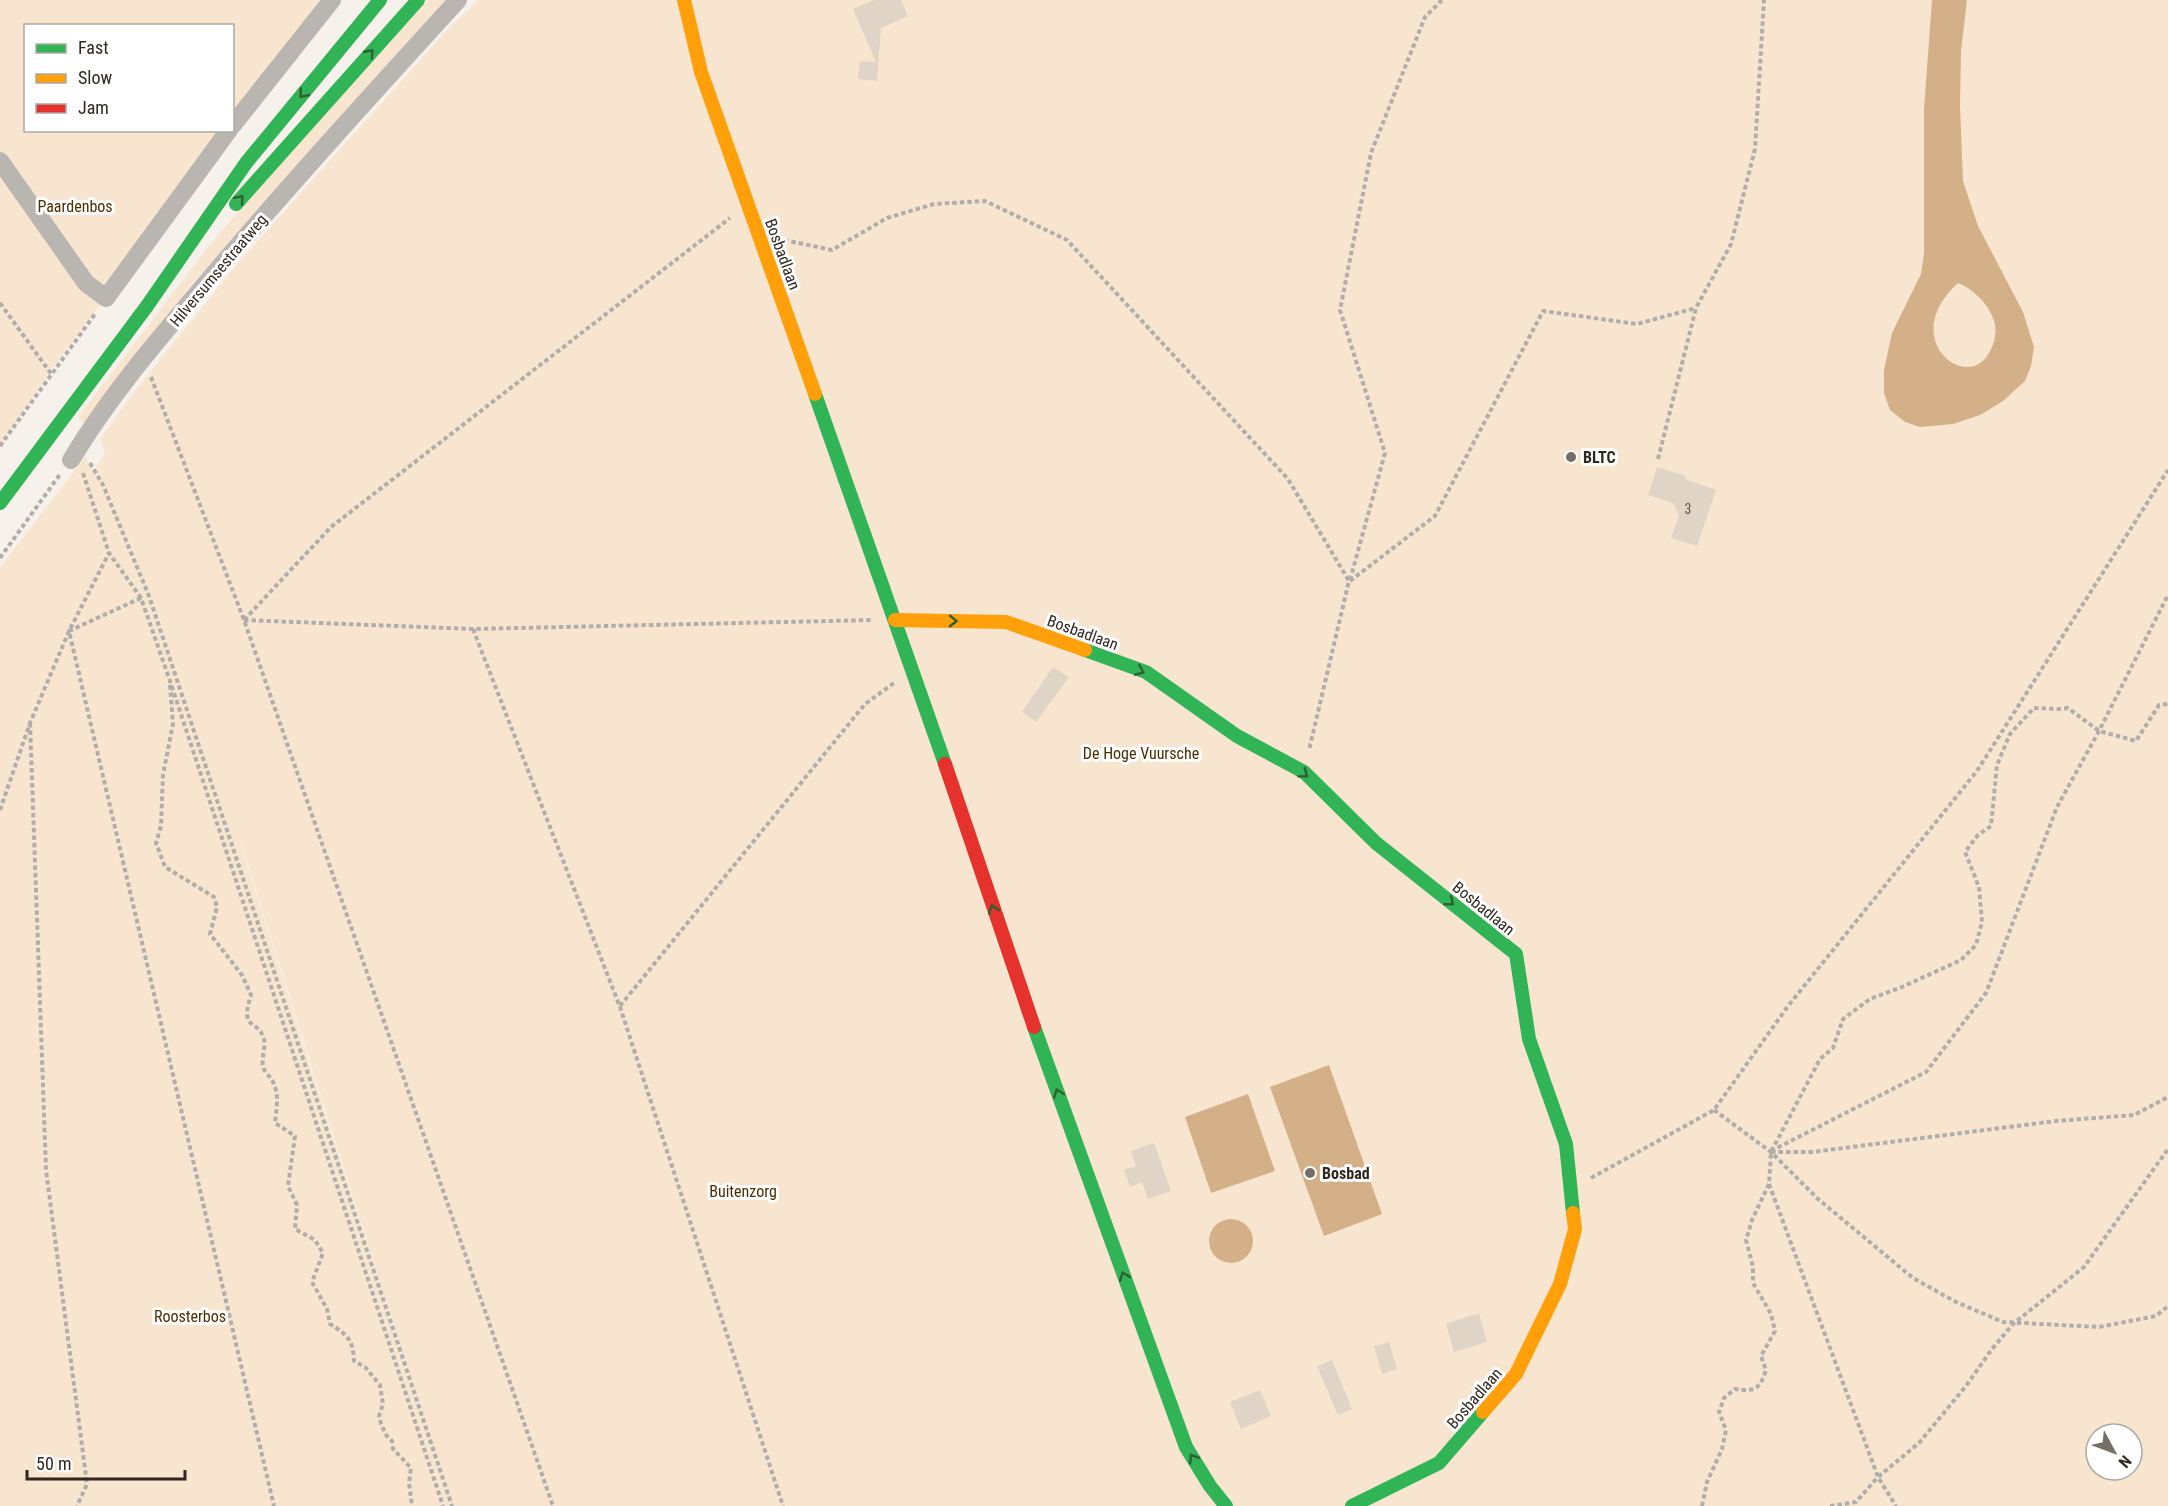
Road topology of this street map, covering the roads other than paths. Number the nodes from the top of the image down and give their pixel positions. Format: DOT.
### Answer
graph roads {
  1 [pos="332,0"];
  2 [pos="380,0"];
  3 [pos="418,0"];
  4 [pos="458,0"];
  5 [pos="684,0"];
  6 [pos="234,123"];
  7 [pos="228,132"];
  8 [pos="0,161"];
  9 [pos="147,306"];
  10 [pos="74,456"];
  11 [pos="0,503"];
  12 [pos="895,620"];
  13 [pos="1226,1506"];
  14 [pos="1352,1506"];
  1 -- 6 [label="street"];
  2 -- 9 [label="street, Hilversumsestraatweg, one-way"];
  9 -- 3 [label="street, Hilversumsestraatweg, one-way"];
  4 -- 10 [label="street, Hilversumsestraatweg"];
  5 -- 12 [label="street, Bosbadlaan"];
  7 -- 8 [label="street"];
  9 -- 11 [label="street, Hilversumsestraatweg"];
  13 -- 12 [label="street, Bosbadlaan, one-way"];
  12 -- 14 [label="street, Bosbadlaan, one-way"];
}
